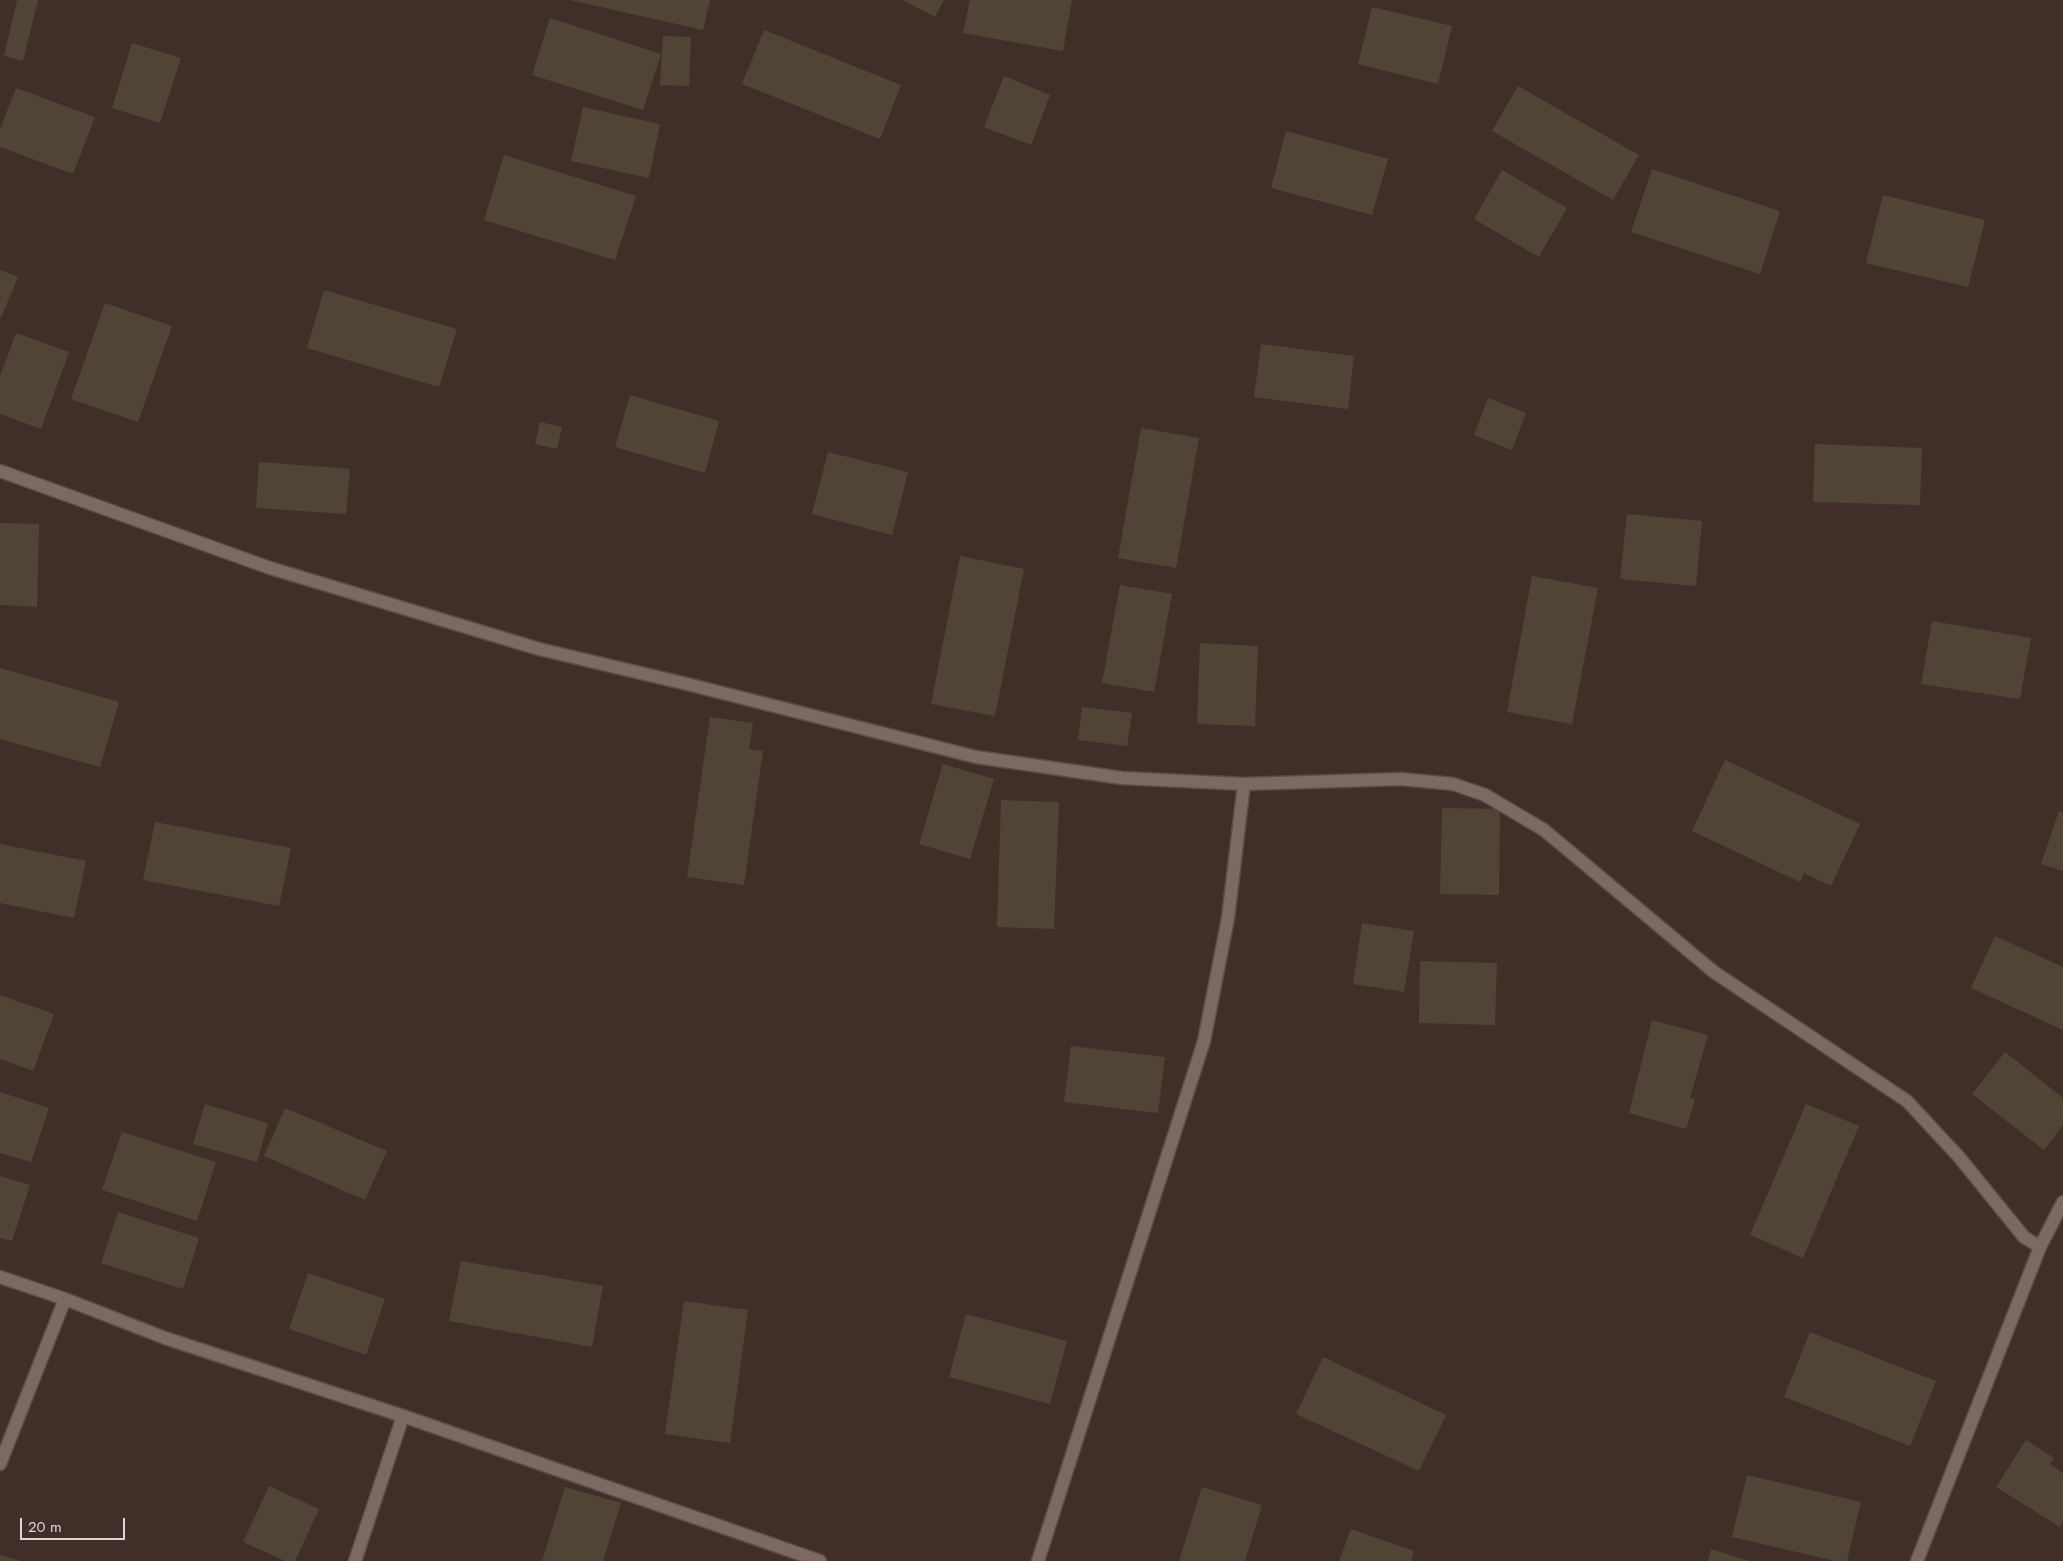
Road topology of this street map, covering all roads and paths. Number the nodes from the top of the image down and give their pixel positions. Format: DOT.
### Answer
graph roads {
  1 [pos="0,471"];
  2 [pos="1244,784"];
  3 [pos="2063,1202"];
  4 [pos="2040,1247"];
  5 [pos="0,1277"];
  6 [pos="64,1299"];
  7 [pos="403,1416"];
  8 [pos="0,1464"];
  9 [pos="355,1561"];
  10 [pos="820,1561"];
  11 [pos="1038,1561"];
  12 [pos="1917,1561"];
  1 -- 2 [label="street"];
  2 -- 4 [label="street"];
  2 -- 11 [label="street"];
  3 -- 4 [label="street"];
  4 -- 12 [label="street"];
  5 -- 6 [label="street"];
  6 -- 7 [label="street"];
  6 -- 8 [label="street"];
  7 -- 9 [label="street"];
  7 -- 10 [label="street"];
}
